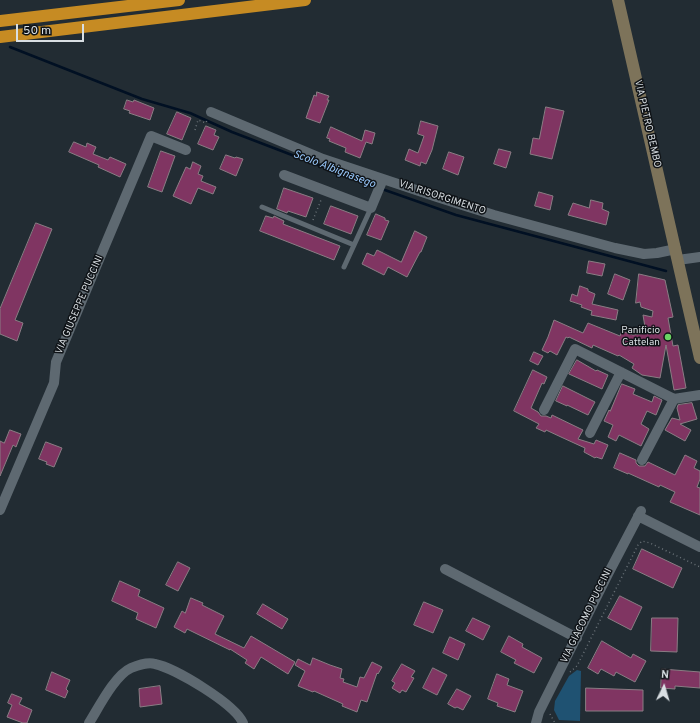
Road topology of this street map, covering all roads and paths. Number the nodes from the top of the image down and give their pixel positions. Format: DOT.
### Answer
graph roads {
  1 [pos="179,0"];
  2 [pos="304,0"];
  3 [pos="618,0"];
  4 [pos="0,21"];
  5 [pos="0,37"];
  6 [pos="211,112"];
  7 [pos="206,123"];
  8 [pos="195,130"];
  9 [pos="186,150"];
  10 [pos="284,175"];
  11 [pos="380,185"];
  12 [pos="325,190"];
  13 [pos="262,207"];
  14 [pos="371,208"];
  15 [pos="310,227"];
  16 [pos="354,245"];
  17 [pos="677,254"];
  18 [pos="700,257"];
  19 [pos="344,267"];
  20 [pos="700,358"];
  21 [pos="621,372"];
  22 [pos="700,395"];
  23 [pos="674,399"];
  24 [pos="544,410"];
  25 [pos="590,433"];
  26 [pos="642,460"];
  27 [pos="0,510"];
  28 [pos="700,547"];
  29 [pos="700,567"];
  30 [pos="445,569"];
  31 [pos="577,638"];
  32 [pos="569,674"];
  33 [pos="549,710"];
  34 [pos="89,723"];
  35 [pos="243,723"];
  36 [pos="536,723"];
  37 [pos="556,723"];
  1 -- 4 [label="highway"];
  2 -- 5 [label="highway"];
  3 -- 17 [label="main road, VIA PIETRO BEMBO"];
  6 -- 11 [label="street, VIA RISORGIMENTO"];
  7 -- 8 [label="path"];
  9 -- 27 [label="street, VIA GIUSEPPE PUCCINI"];
  10 -- 12 [label="street"];
  11 -- 14 [label="street"];
  11 -- 17 [label="street, VIA RISORGIMENTO"];
  12 -- 14 [label="street"];
  12 -- 15 [label="path"];
  13 -- 15 [label="lane"];
  14 -- 16 [label="lane"];
  15 -- 16 [label="lane"];
  16 -- 19 [label="lane"];
  17 -- 18 [label="street"];
  17 -- 20 [label="main road"];
  21 -- 23 [label="street"];
  21 -- 24 [label="street"];
  21 -- 25 [label="street"];
  22 -- 23 [label="street"];
  23 -- 26 [label="street"];
  28 -- 31 [label="street, VIA GIACOMO PUCCINI"];
  29 -- 32 [label="path"];
  30 -- 31 [label="street"];
  31 -- 36 [label="street, VIA GIACOMO PUCCINI"];
  33 -- 37 [label="path"];
  34 -- 35 [label="street"];
}
